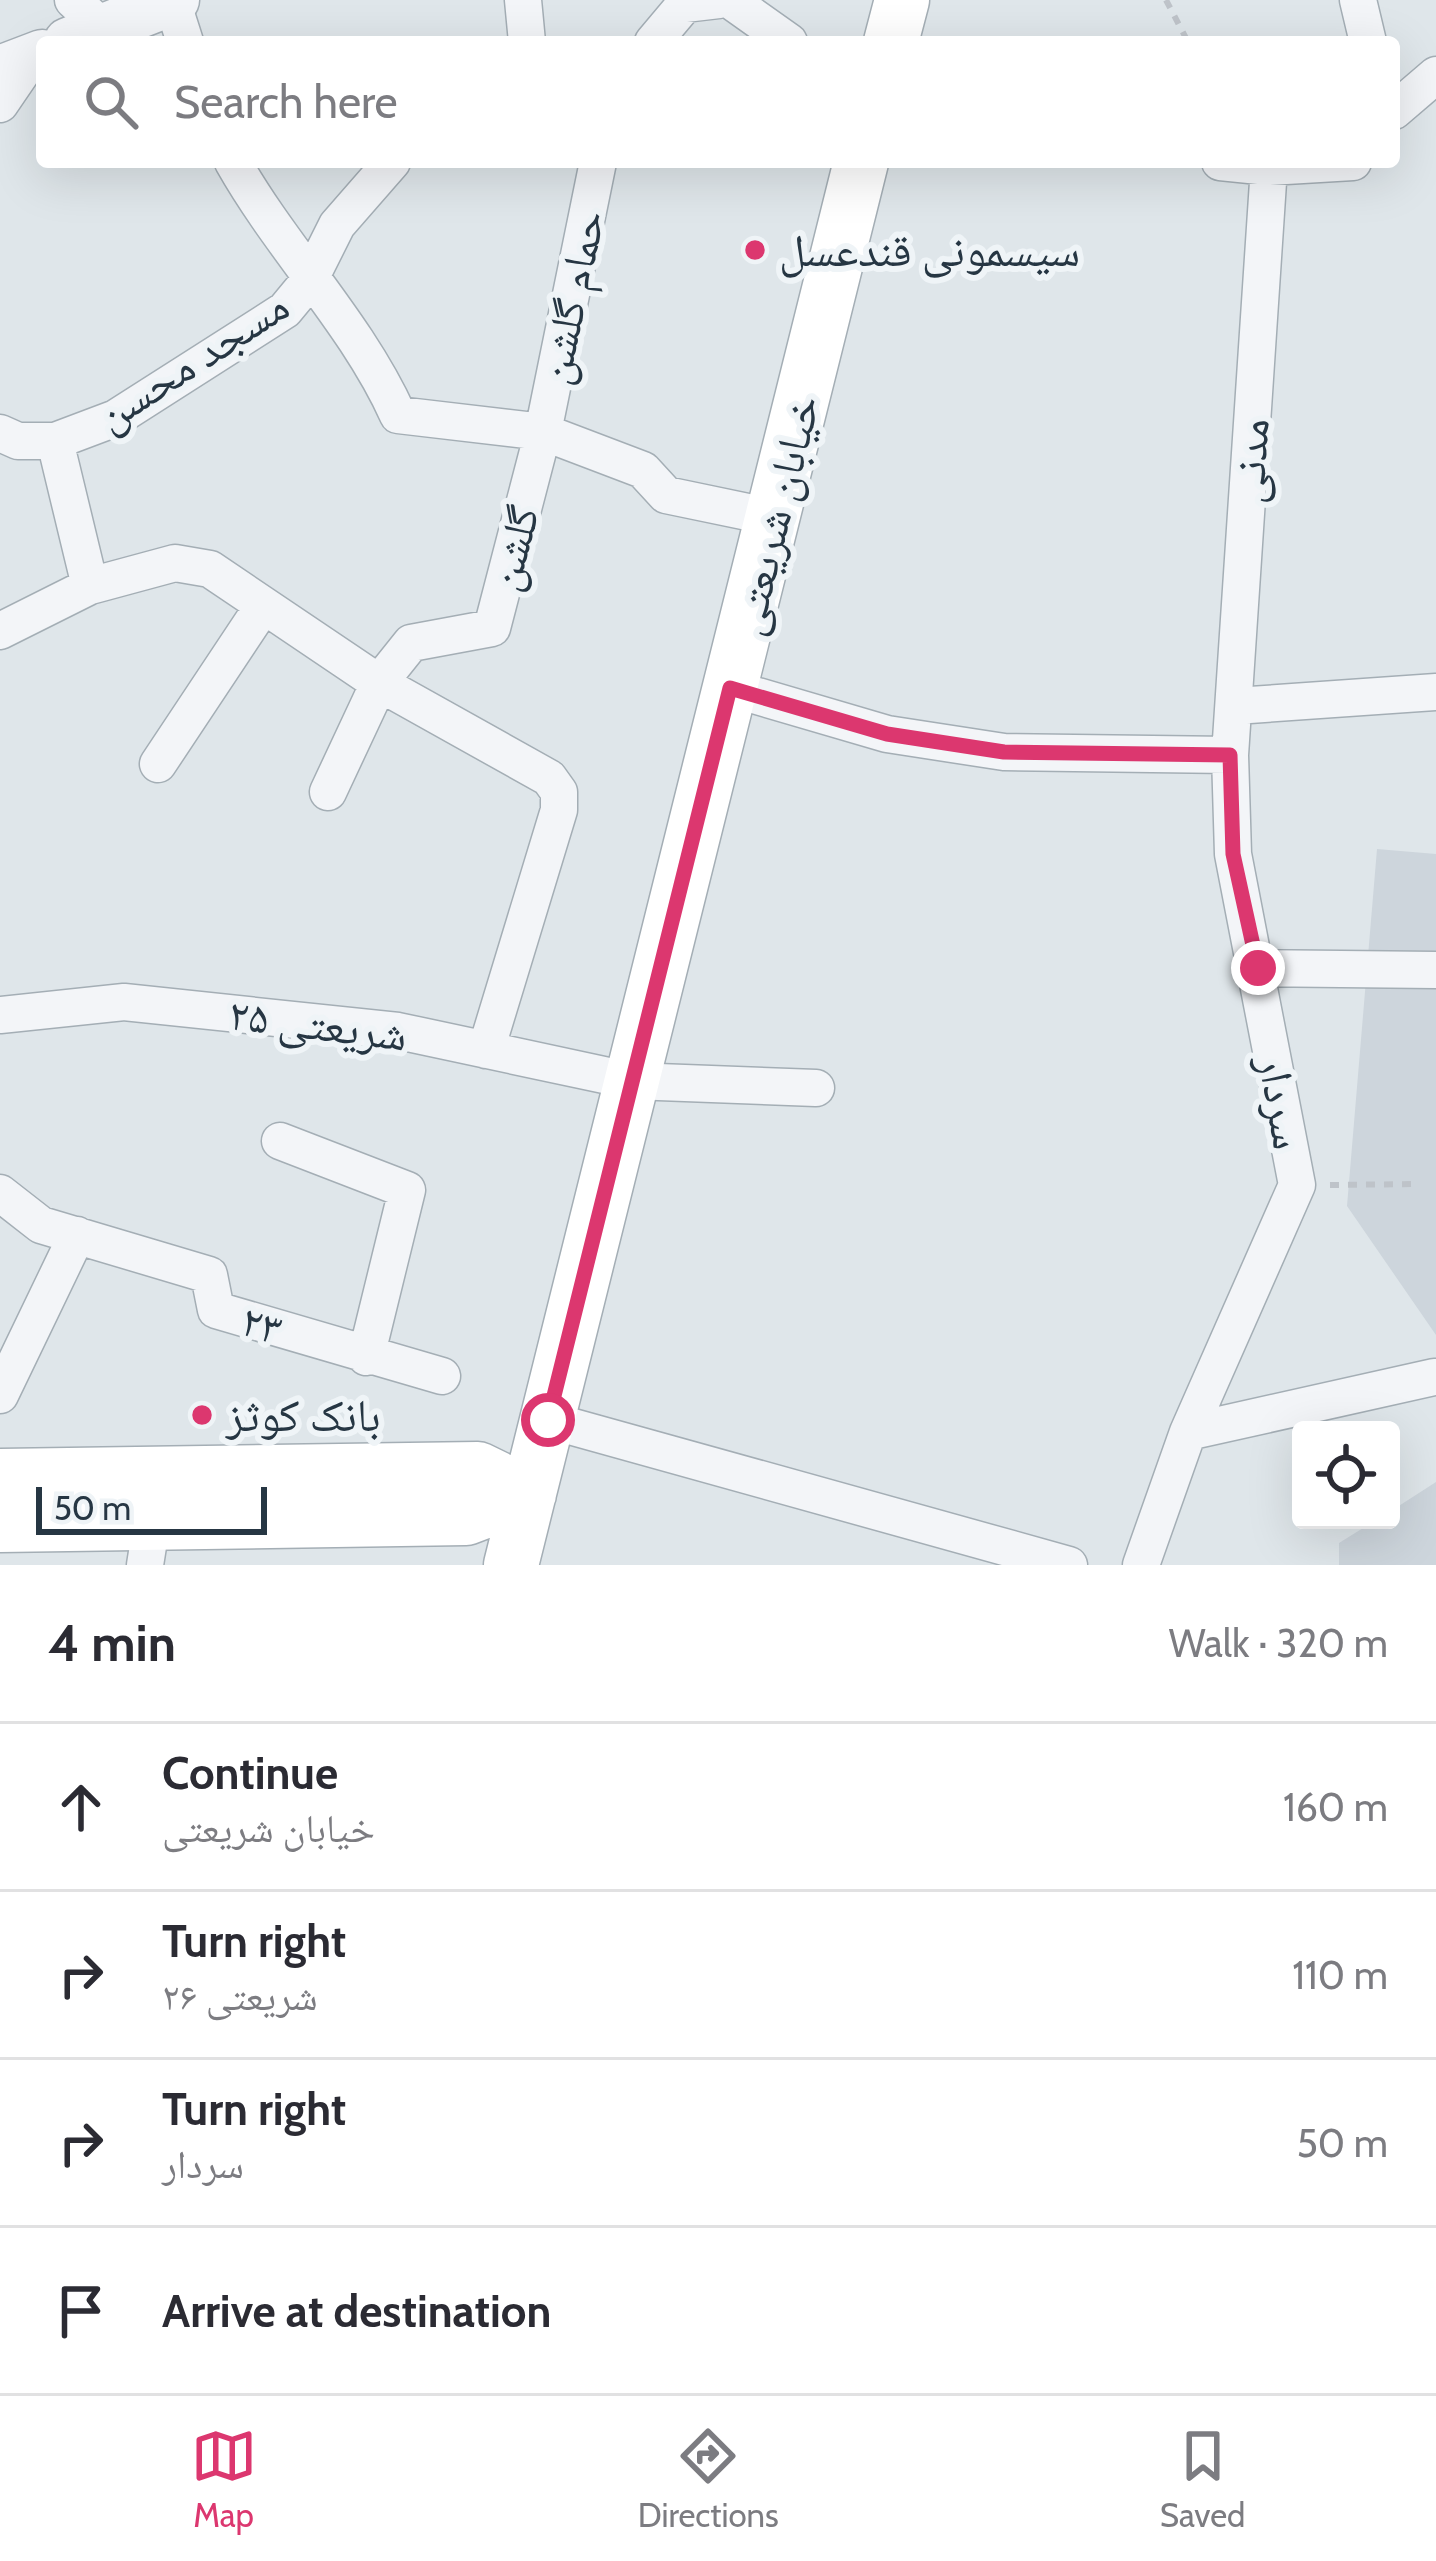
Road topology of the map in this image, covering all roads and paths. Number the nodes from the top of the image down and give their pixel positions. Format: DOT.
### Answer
graph roads {
  1 [pos="174,0"];
  2 [pos="523,0"];
  3 [pos="719,0"];
  4 [pos="730,0"];
  5 [pos="902,0"];
  6 [pos="1166,0"];
  7 [pos="1358,0"];
  8 [pos="58,36"];
  9 [pos="183,36"];
  10 [pos="526,36"];
  11 [pos="657,36"];
  12 [pos="781,36"];
  13 [pos="893,36"];
  14 [pos="1185,36"];
  15 [pos="1367,36"];
  16 [pos="36,62"];
  17 [pos="1436,75"];
  18 [pos="0,104"];
  19 [pos="1400,106"];
  20 [pos="237,168"];
  21 [pos="387,168"];
  22 [pos="597,168"];
  23 [pos="860,168"];
  24 [pos="1269,168"];
  25 [pos="309,281"];
  26 [pos="543,432"];
  27 [pos="0,433"];
  28 [pos="55,441"];
  29 [pos="777,518"];
  30 [pos="90,586"];
  31 [pos="263,606"];
  32 [pos="0,631"];
  33 [pos="379,683"];
  34 [pos="730,688"];
  35 [pos="1436,692"];
  36 [pos="1235,706"];
  37 [pos="1230,755"];
  38 [pos="158,764"];
  39 [pos="328,793"];
  40 [pos="1258,968"];
  41 [pos="1436,970"];
  42 [pos="0,1015"];
  43 [pos="486,1050"];
  44 [pos="632,1081"];
  45 [pos="816,1088"];
  46 [pos="280,1142"];
  47 [pos="1297,1184"];
  48 [pos="1420,1184"];
  49 [pos="0,1193"];
  50 [pos="77,1235"];
  51 [pos="366,1357"];
  52 [pos="442,1376"];
  53 [pos="1434,1377"];
  54 [pos="0,1395"];
  55 [pos="548,1420"];
  56 [pos="1188,1432"];
  57 [pos="0,1476"];
  58 [pos="530,1494"];
  59 [pos="136,1521"];
  60 [pos="0,1526"];
  61 [pos="512,1565"];
  62 [pos="1069,1565"];
  63 [pos="1141,1565"];
  1 -- 8 [label="street"];
  1 -- 9 [label="street"];
  2 -- 10 [label="street"];
  3 -- 11 [label="street"];
  4 -- 12 [label="street"];
  5 -- 13 [label="main road"];
  6 -- 14 [label="path"];
  7 -- 15 [label="street"];
  16 -- 18 [label="street"];
  17 -- 19 [label="street"];
  20 -- 25 [label="street"];
  21 -- 25 [label="street, مسجد محسن"];
  22 -- 26 [label="street, حمام گلشن"];
  23 -- 29 [label="main road, خیابان شریعتی"];
  24 -- 36 [label="street, مدنی"];
  25 -- 26 [label="street"];
  25 -- 28 [label="street, مسجد محسن"];
  26 -- 29 [label="street"];
  26 -- 33 [label="street, گلشن"];
  27 -- 28 [label="street, مسجد محسن"];
  28 -- 30 [label="street"];
  29 -- 34 [label="main road, خیابان شریعتی"];
  30 -- 31 [label="street"];
  30 -- 32 [label="street"];
  31 -- 33 [label="street"];
  31 -- 38 [label="street"];
  33 -- 39 [label="street, گلشن"];
  33 -- 43 [label="street"];
  34 -- 37 [label="street"];
  34 -- 44 [label="main road, خیابان شریعتی"];
  35 -- 36 [label="street"];
  36 -- 37 [label="street, مدنی"];
  37 -- 40 [label="street, سردار"];
  40 -- 41 [label="street"];
  40 -- 47 [label="street, سردار"];
  42 -- 43 [label="street, شریعتی ۲۵"];
  43 -- 44 [label="street, شریعتی ۲۵"];
  44 -- 45 [label="street, شریعتی ۲۵"];
  44 -- 55 [label="main road, خیابان شریعتی"];
  46 -- 51 [label="street"];
  47 -- 48 [label="path"];
  47 -- 56 [label="street, سردار"];
  49 -- 50 [label="street, ۲۳"];
  50 -- 51 [label="street, ۲۳"];
  50 -- 54 [label="street"];
  51 -- 52 [label="street, ۲۳"];
  53 -- 56 [label="street"];
  55 -- 58 [label="main road, خیابان شریعتی"];
  55 -- 62 [label="street"];
  56 -- 63 [label="street, سردار"];
  57 -- 59 [label="main road"];
  58 -- 59 [label="main road"];
  58 -- 61 [label="main road, خیابان شریعتی"];
  59 -- 60 [label="main road"];
}
